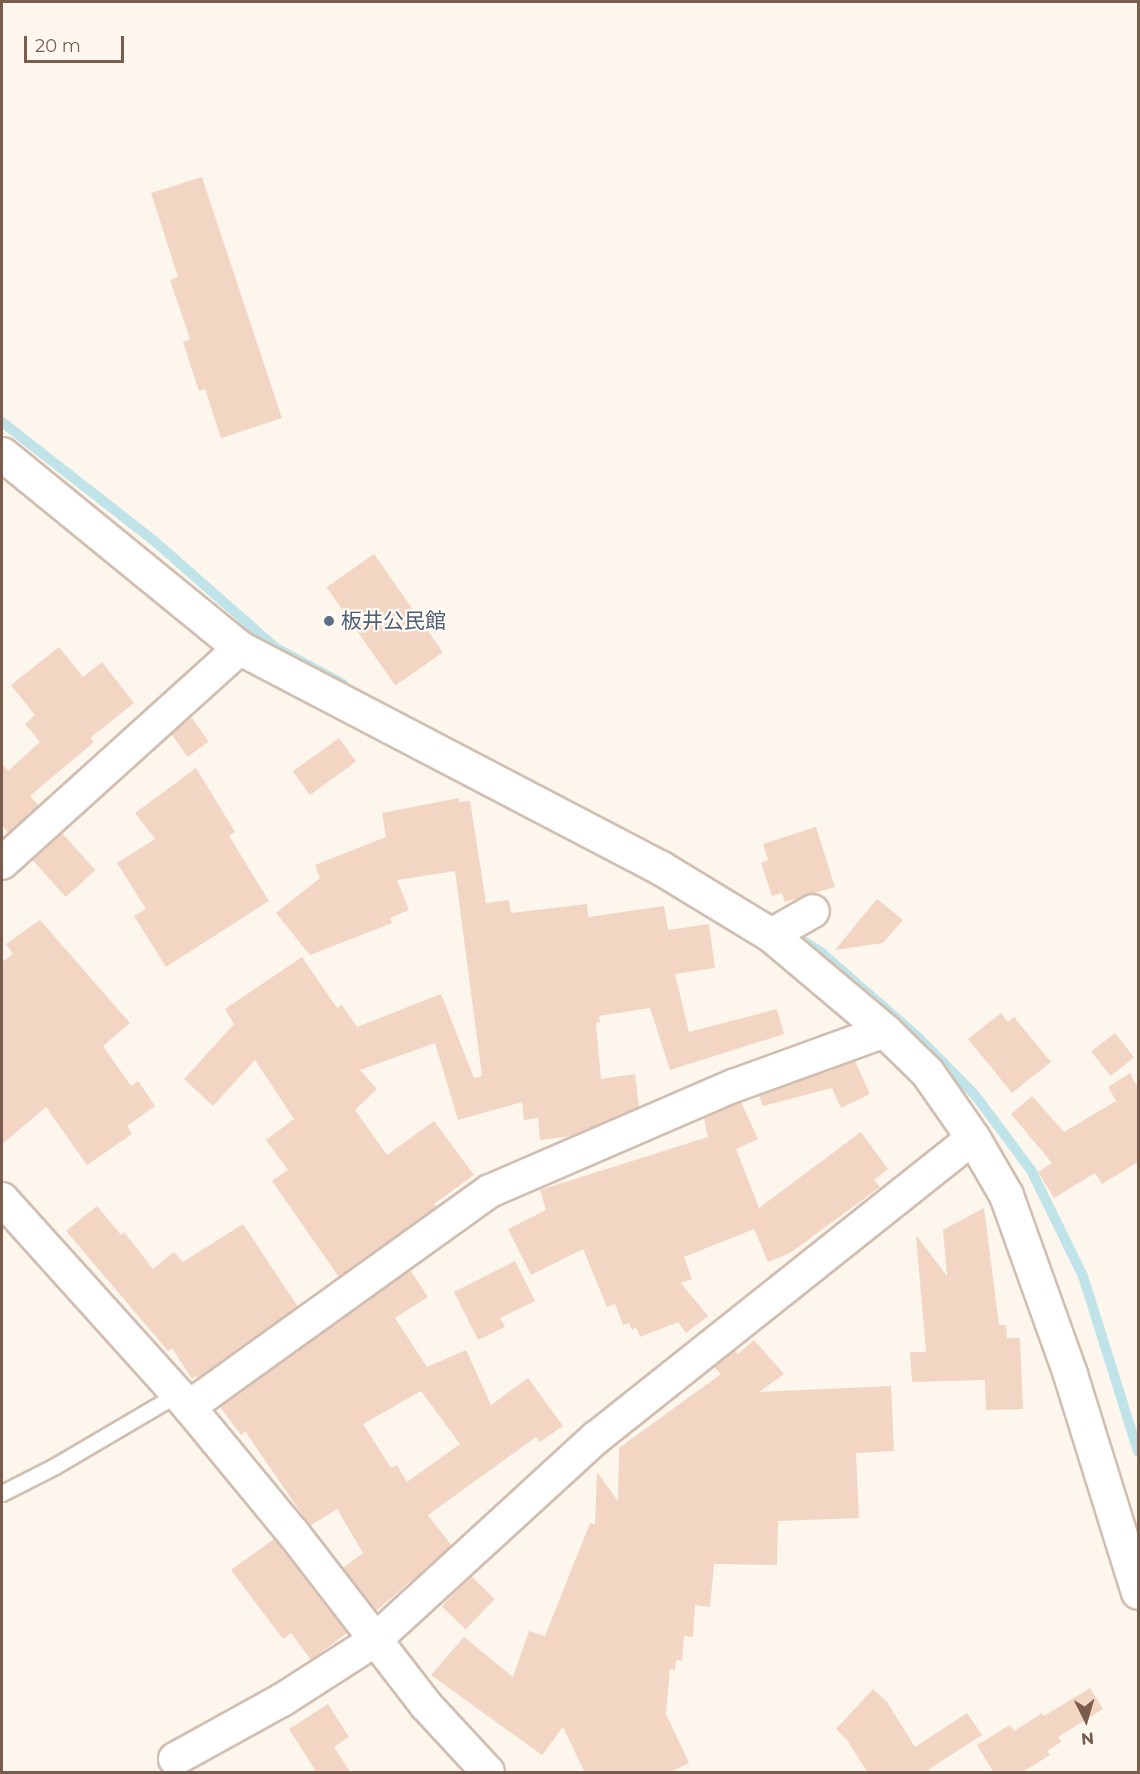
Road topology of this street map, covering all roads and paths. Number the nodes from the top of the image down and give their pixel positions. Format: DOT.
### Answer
graph roads {
  1 [pos="2,454"];
  2 [pos="240,648"];
  3 [pos="2,863"];
  4 [pos="813,911"];
  5 [pos="771,935"];
  6 [pos="885,1031"];
  7 [pos="973,1138"];
  8 [pos="2,1199"];
  9 [pos="183,1401"];
  10 [pos="2,1493"];
  11 [pos="1138,1592"];
  12 [pos="374,1641"];
  13 [pos="169,1766"];
  14 [pos="488,1773"];
  1 -- 2 [label="street"];
  2 -- 3 [label="street"];
  2 -- 5 [label="street"];
  4 -- 5 [label="street"];
  5 -- 6 [label="street"];
  6 -- 7 [label="street"];
  6 -- 9 [label="street"];
  7 -- 11 [label="street"];
  7 -- 12 [label="street"];
  8 -- 9 [label="street"];
  9 -- 10 [label="lane"];
  9 -- 12 [label="street"];
  12 -- 13 [label="street"];
  12 -- 14 [label="street"];
}
